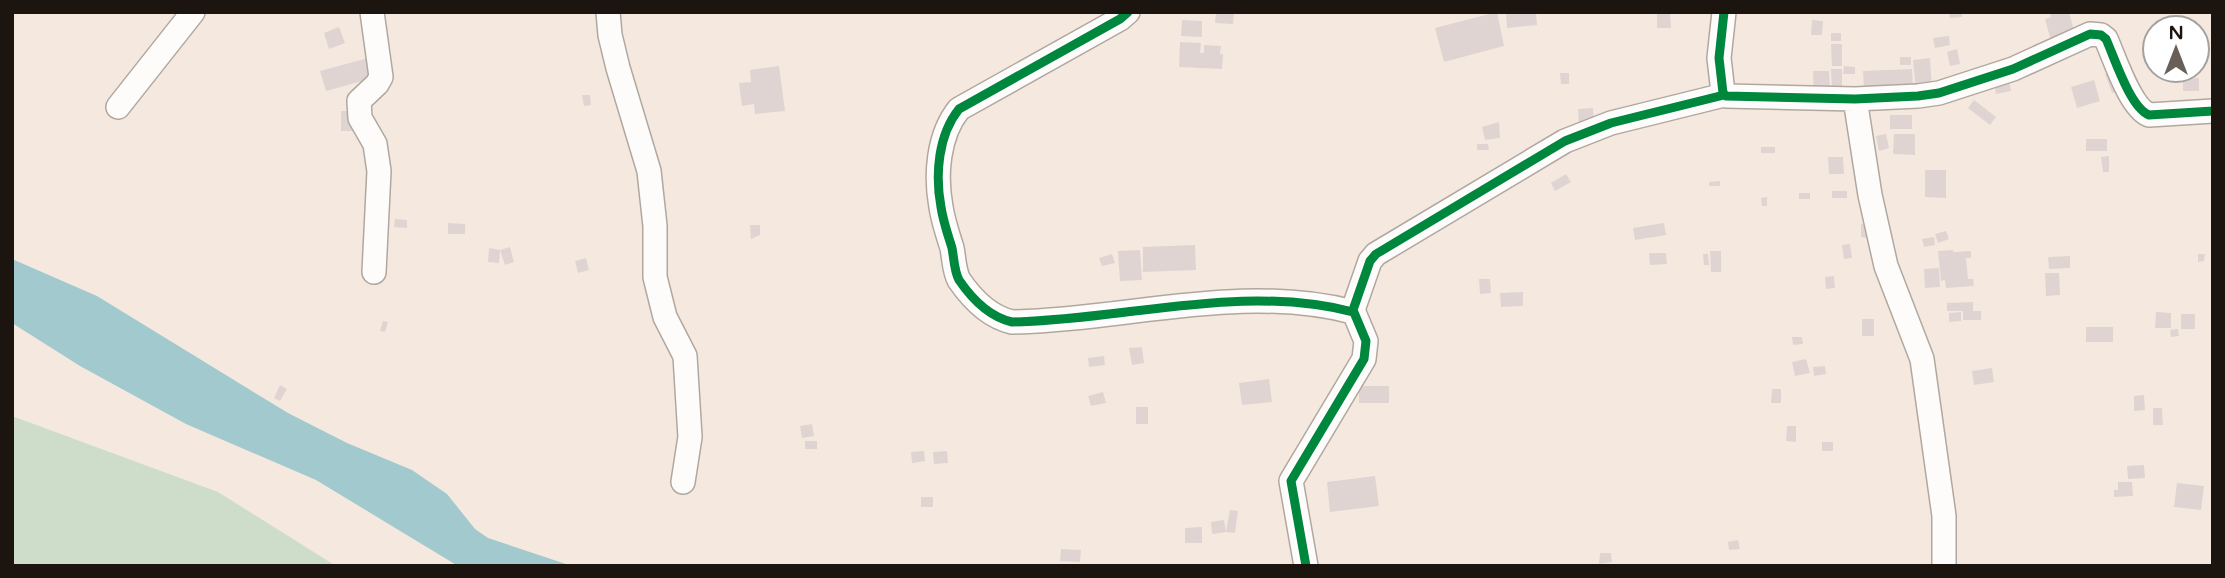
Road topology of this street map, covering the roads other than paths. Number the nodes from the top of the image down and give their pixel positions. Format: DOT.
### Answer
graph roads {
  1 [pos="192,12"];
  2 [pos="372,12"];
  3 [pos="608,12"];
  4 [pos="1128,12"];
  5 [pos="1724,12"];
  6 [pos="1724,95"];
  7 [pos="1855,99"];
  8 [pos="118,107"];
  9 [pos="2213,111"];
  10 [pos="374,272"];
  11 [pos="1353,312"];
  12 [pos="682,482"];
  13 [pos="1306,566"];
  14 [pos="1944,566"];
  1 -- 8 [label="street"];
  2 -- 10 [label="street"];
  3 -- 12 [label="street"];
  4 -- 11 [label="street"];
  5 -- 6 [label="street"];
  6 -- 7 [label="street"];
  6 -- 11 [label="street"];
  7 -- 9 [label="street"];
  7 -- 14 [label="street"];
  11 -- 13 [label="street"];
}
